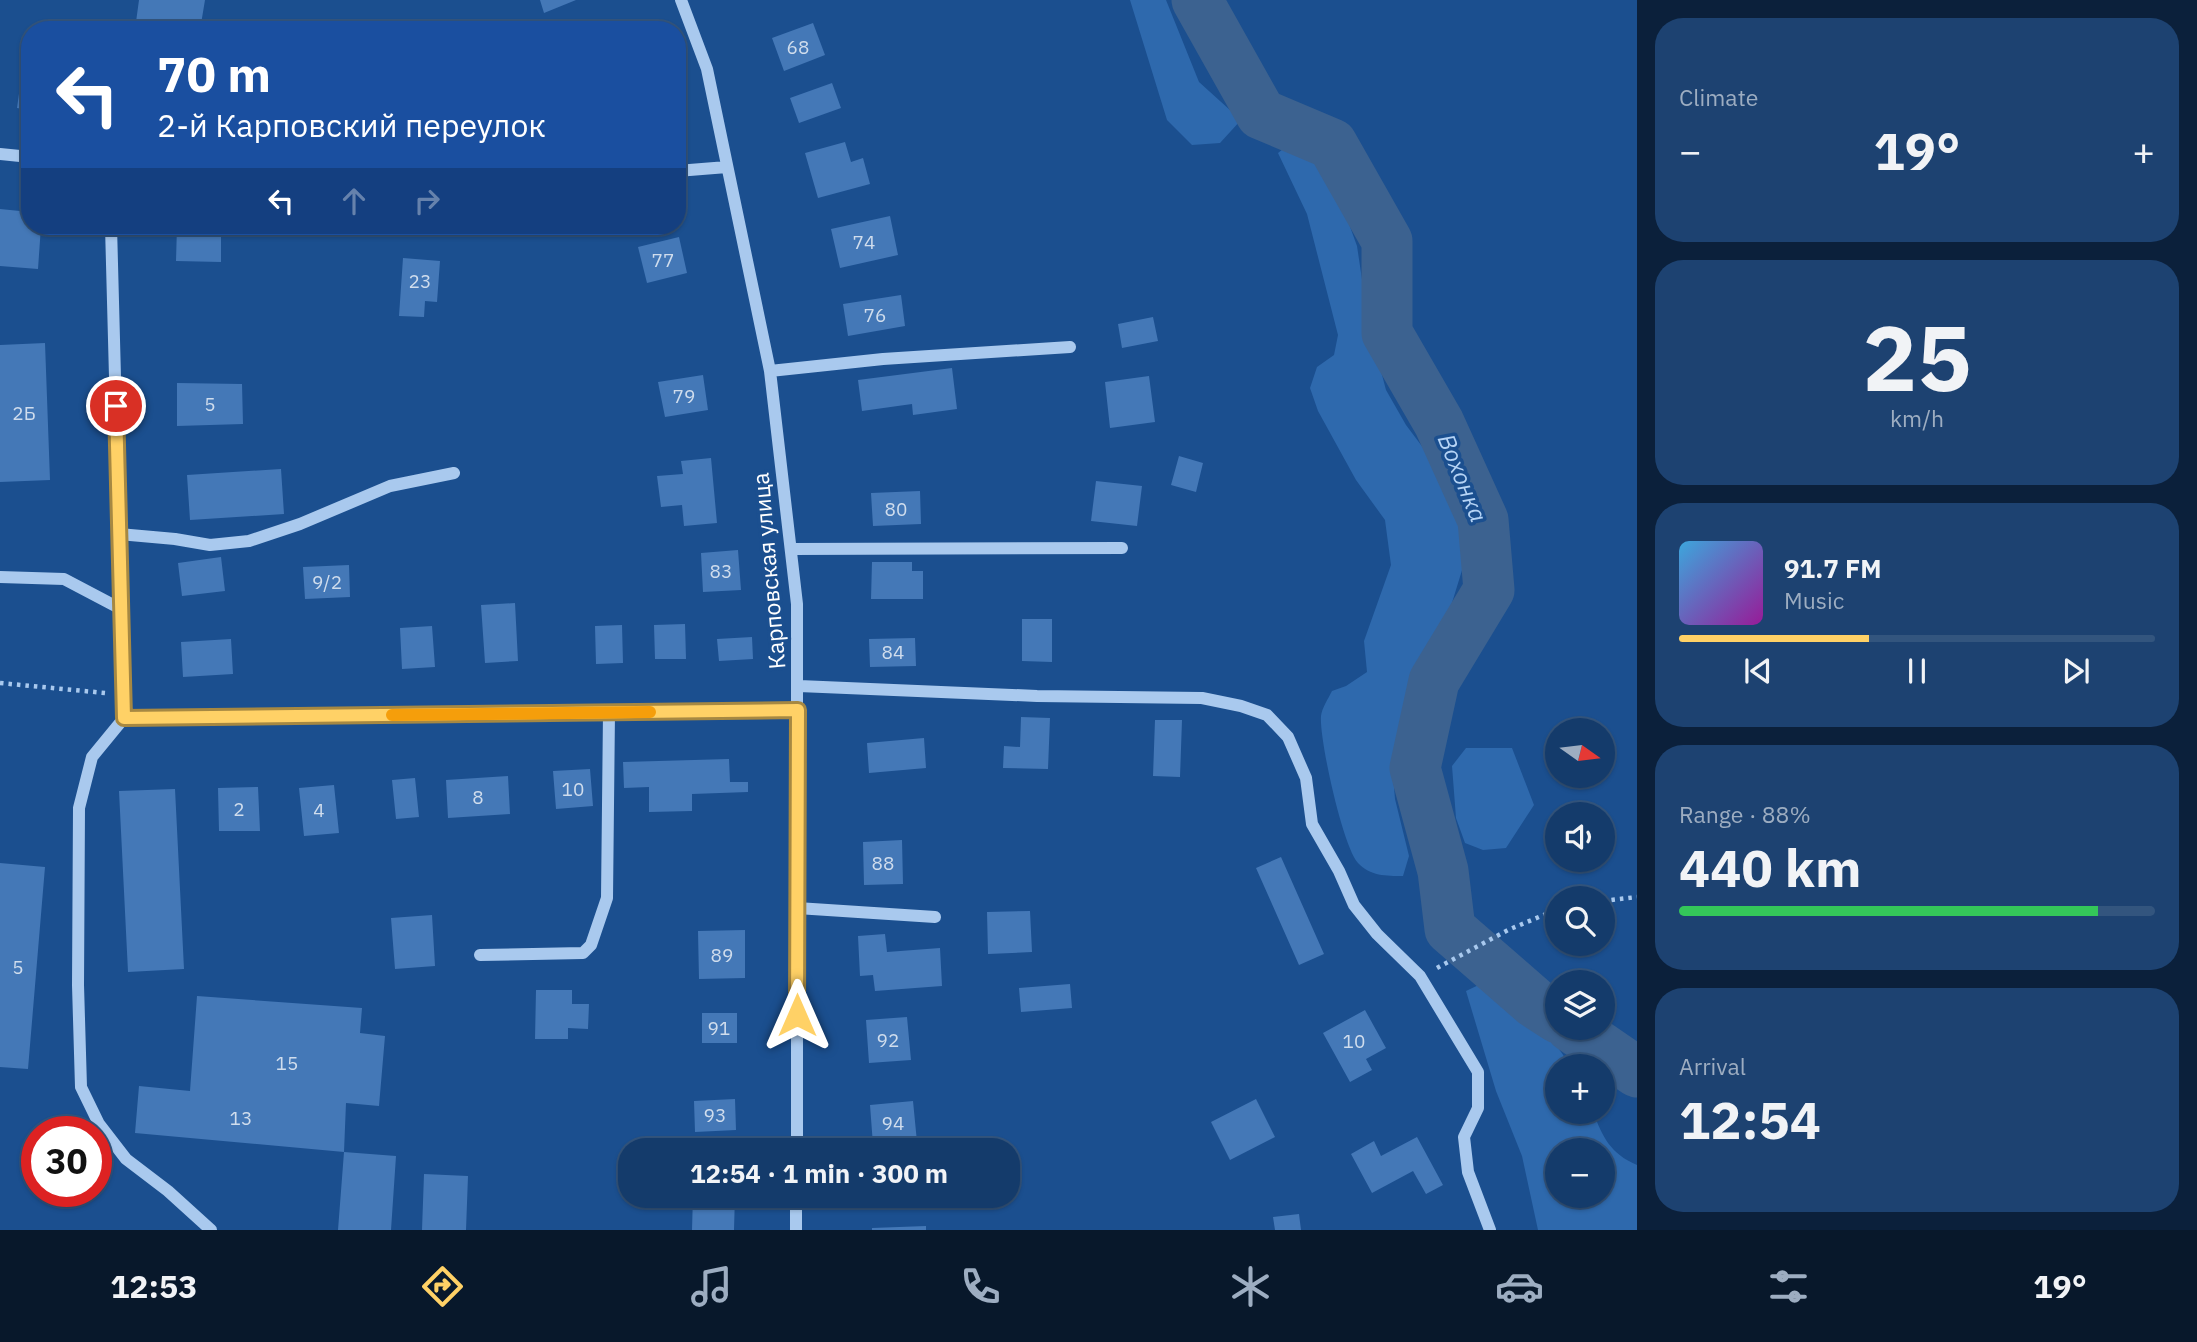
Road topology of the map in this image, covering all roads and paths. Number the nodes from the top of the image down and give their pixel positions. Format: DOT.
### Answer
graph roads {
  1 [pos="681,0"];
  2 [pos="0,154"];
  3 [pos="21,156"];
  4 [pos="727,167"];
  5 [pos="686,170"];
  6 [pos="111,235"];
  7 [pos="1070,347"];
  8 [pos="770,371"];
  9 [pos="454,473"];
  10 [pos="119,534"];
  11 [pos="1122,548"];
  12 [pos="791,549"];
  13 [pos="0,577"];
  14 [pos="121,610"];
  15 [pos="0,683"];
  16 [pos="799,687"];
  17 [pos="123,694"];
  18 [pos="798,710"];
  19 [pos="609,712"];
  20 [pos="124,718"];
  21 [pos="1637,897"];
  22 [pos="1615,900"];
  23 [pos="797,908"];
  24 [pos="1545,914"];
  25 [pos="935,917"];
  26 [pos="480,955"];
  27 [pos="1450,961"];
  28 [pos="797,1138"];
  29 [pos="796,1208"];
  30 [pos="211,1230"];
  31 [pos="796,1230"];
  32 [pos="1490,1230"];
  1 -- 4 [label="street, Карповская улица"];
  2 -- 3 [label="street"];
  4 -- 5 [label="street"];
  4 -- 8 [label="street, Карповская улица"];
  6 -- 10 [label="street"];
  7 -- 8 [label="street"];
  8 -- 12 [label="street, Карповская улица"];
  9 -- 10 [label="street"];
  10 -- 14 [label="street"];
  11 -- 12 [label="street"];
  12 -- 16 [label="street, Карповская улица"];
  13 -- 14 [label="street"];
  14 -- 17 [label="street"];
  15 -- 17 [label="path"];
  16 -- 18 [label="street, Карповская улица"];
  16 -- 32 [label="street"];
  17 -- 20 [label="street"];
  18 -- 19 [label="street"];
  18 -- 23 [label="street, Карповская улица"];
  19 -- 20 [label="street"];
  19 -- 26 [label="street"];
  20 -- 30 [label="street"];
  21 -- 22 [label="path"];
  23 -- 25 [label="street"];
  23 -- 28 [label="street, Карповская улица"];
  24 -- 27 [label="path"];
  29 -- 31 [label="street"];
}
